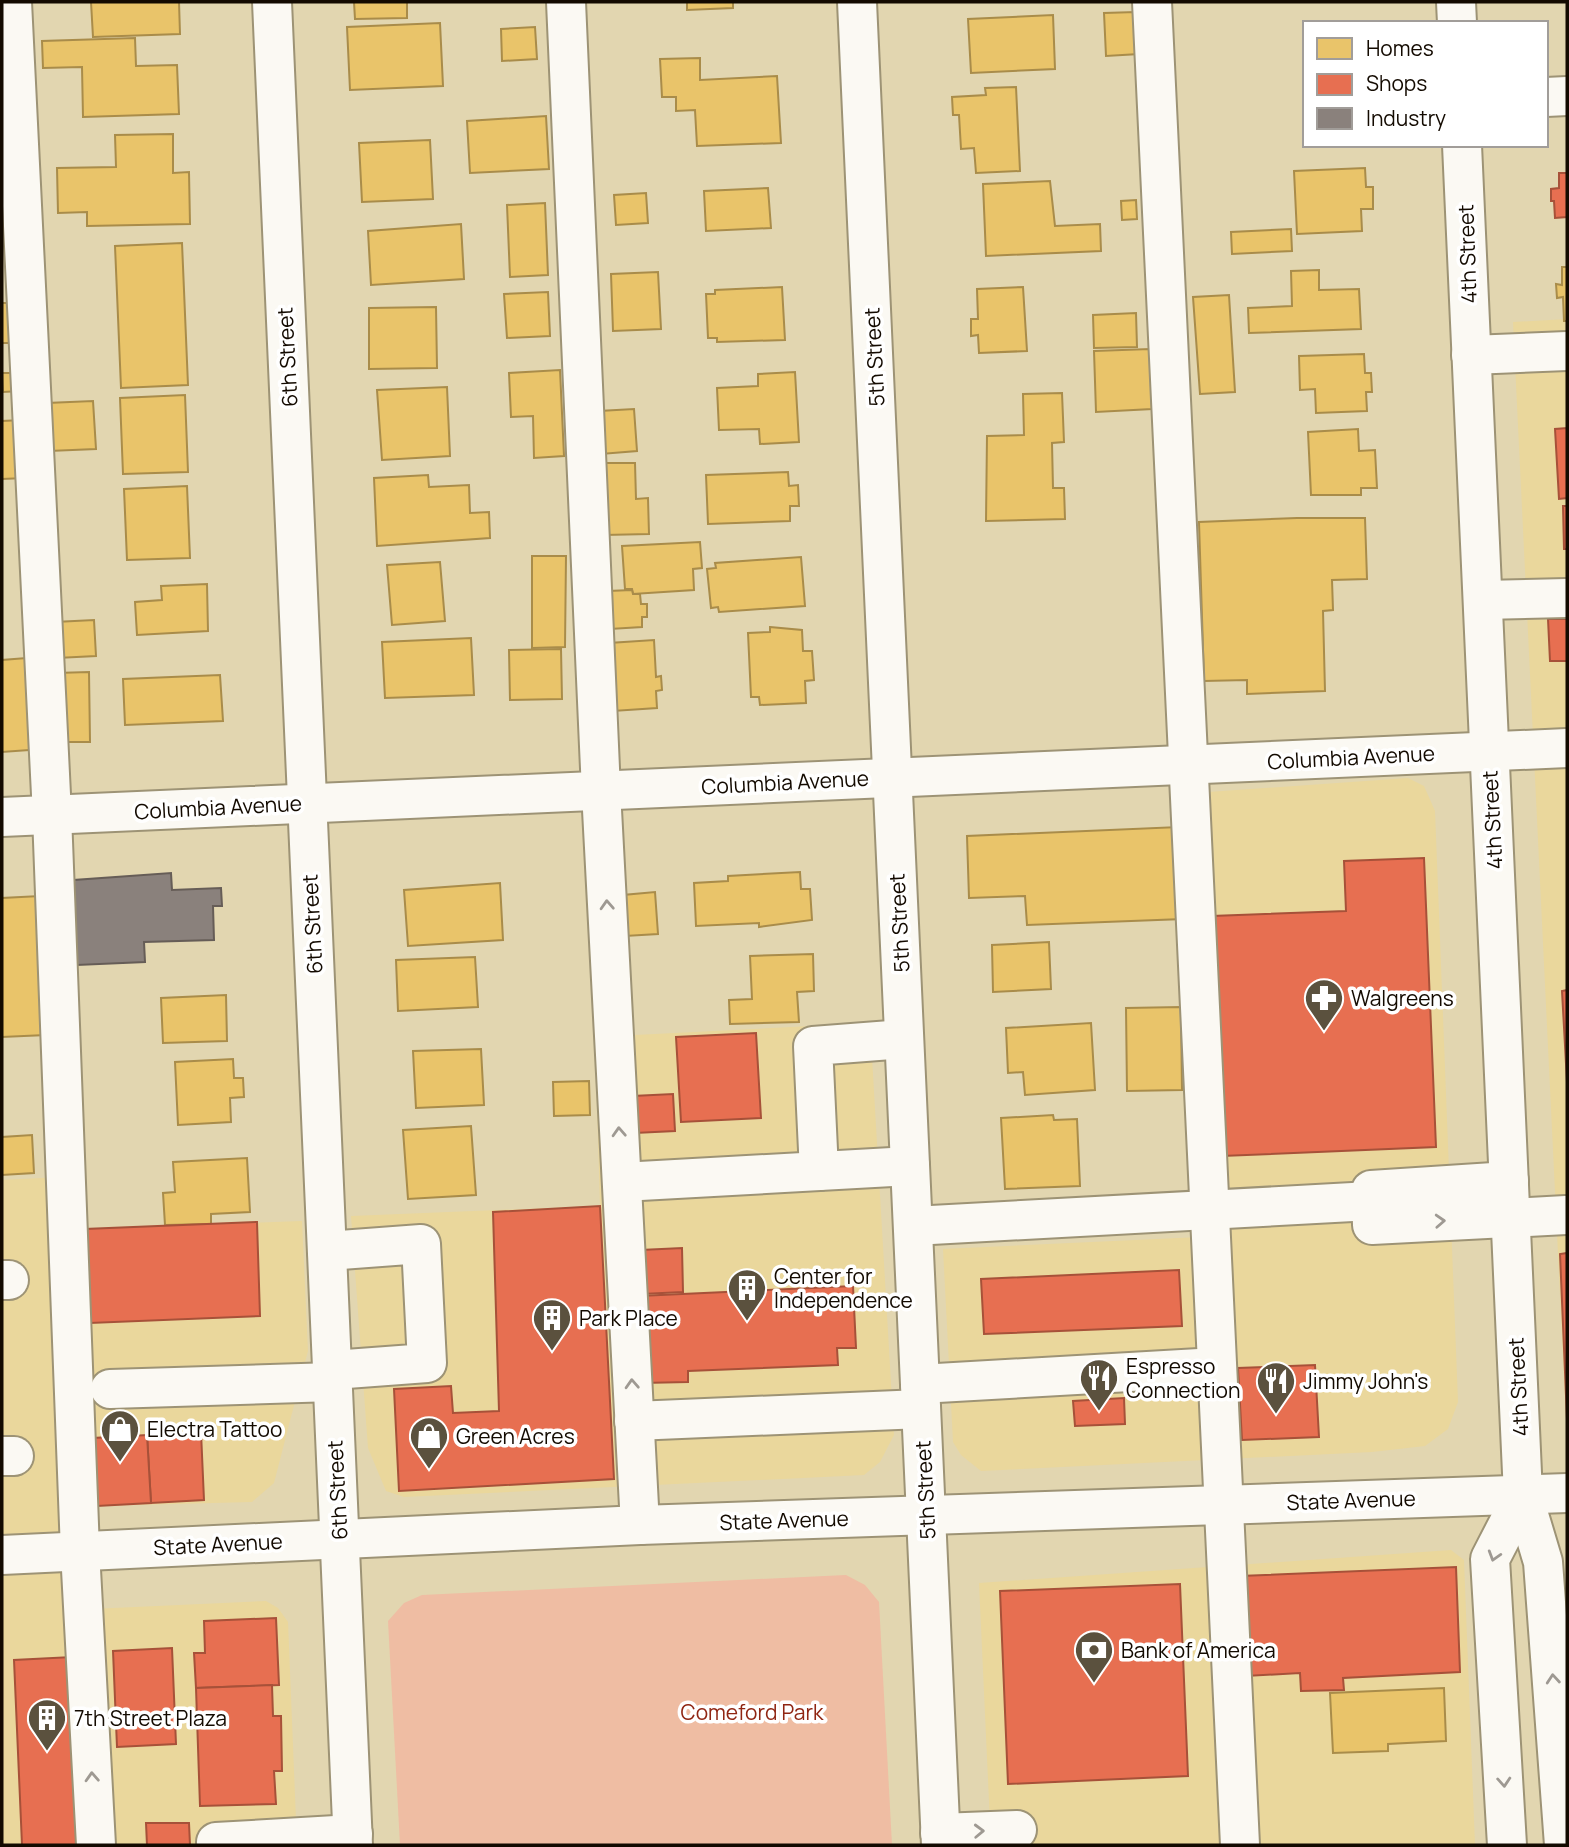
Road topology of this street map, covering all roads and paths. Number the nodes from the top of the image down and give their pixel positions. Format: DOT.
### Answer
graph roads {
  1 [pos="12,2"];
  2 [pos="272,2"];
  3 [pos="566,2"];
  4 [pos="858,2"];
  5 [pos="1152,2"];
  6 [pos="1456,2"];
  7 [pos="1457,21"];
  8 [pos="1567,96"];
  9 [pos="1548,97"];
  10 [pos="1462,147"];
  11 [pos="1567,351"];
  12 [pos="1471,355"];
  13 [pos="1567,598"];
  14 [pos="1483,600"];
  15 [pos="1567,748"];
  16 [pos="1489,751"];
  17 [pos="1188,764"];
  18 [pos="893,778"];
  19 [pos="601,791"];
  20 [pos="307,804"];
  21 [pos="52,815"];
  22 [pos="2,817"];
  23 [pos="904,1039"];
  24 [pos="910,1166"];
  25 [pos="819,1171"];
  26 [pos="1509,1181"];
  27 [pos="622,1182"];
  28 [pos="1371,1205"];
  29 [pos="1209,1209"];
  30 [pos="1566,1215"];
  31 [pos="1511,1218"];
  32 [pos="913,1226"];
  33 [pos="327,1251"];
  34 [pos="1217,1367"];
  35 [pos="333,1376"];
  36 [pos="110,1389"];
  37 [pos="921,1397"];
  38 [pos="634,1421"];
  39 [pos="1567,1493"];
  40 [pos="1523,1495"];
  41 [pos="1223,1504"];
  42 [pos="926,1514"];
  43 [pos="640,1525"];
  44 [pos="340,1538"];
  45 [pos="80,1551"];
  46 [pos="2,1555"];
  47 [pos="1565,1797"];
  48 [pos="1017,1830"];
  49 [pos="353,1839"];
  50 [pos="941,1839"];
  51 [pos="216,1842"];
  52 [pos="96,1845"];
  53 [pos="1240,1845"];
  54 [pos="1507,1845"];
  55 [pos="1564,1845"];
  1 -- 21 [label="street"];
  2 -- 20 [label="street, 6th Street"];
  3 -- 19 [label="street"];
  4 -- 18 [label="street, 5th Street"];
  5 -- 17 [label="street"];
  6 -- 7 [label="street"];
  8 -- 9 [label="street"];
  10 -- 12 [label="street, 4th Street"];
  11 -- 12 [label="street"];
  12 -- 14 [label="street, 4th Street"];
  13 -- 14 [label="street"];
  14 -- 16 [label="street, 4th Street"];
  15 -- 16 [label="street, Columbia Avenue"];
  16 -- 17 [label="street, Columbia Avenue"];
  16 -- 26 [label="street, 4th Street"];
  17 -- 18 [label="street, Columbia Avenue"];
  17 -- 29 [label="street"];
  18 -- 19 [label="street, Columbia Avenue"];
  18 -- 23 [label="street, 5th Street"];
  19 -- 20 [label="street, Columbia Avenue"];
  27 -- 19 [label="street, one-way"];
  20 -- 21 [label="street, Columbia Avenue"];
  20 -- 33 [label="street, 6th Street"];
  21 -- 22 [label="street, Columbia Avenue"];
  21 -- 45 [label="street"];
  23 -- 24 [label="street, 5th Street"];
  23 -- 25 [label="street"];
  24 -- 25 [label="street"];
  24 -- 32 [label="street, 5th Street"];
  25 -- 27 [label="street"];
  26 -- 28 [label="street"];
  26 -- 31 [label="street, 4th Street"];
  38 -- 27 [label="street, one-way"];
  28 -- 29 [label="street"];
  28 -- 31 [label="street, one-way"];
  29 -- 32 [label="street"];
  29 -- 34 [label="street"];
  30 -- 31 [label="street"];
  31 -- 40 [label="street, 4th Street"];
  32 -- 37 [label="street, 5th Street"];
  33 -- 35 [label="street, 6th Street"];
  33 -- 35 [label="street"];
  34 -- 37 [label="street"];
  34 -- 41 [label="street"];
  35 -- 36 [label="street"];
  35 -- 44 [label="street, 6th Street"];
  37 -- 38 [label="street"];
  37 -- 42 [label="street, 5th Street"];
  38 -- 43 [label="street"];
  39 -- 40 [label="street, State Avenue"];
  40 -- 41 [label="street, State Avenue"];
  47 -- 40 [label="street, 4th Street, one-way"];
  40 -- 54 [label="street, 4th Street, one-way"];
  41 -- 42 [label="street, State Avenue"];
  41 -- 53 [label="street"];
  42 -- 43 [label="street, State Avenue"];
  42 -- 50 [label="street, 5th Street"];
  43 -- 44 [label="street, State Avenue"];
  44 -- 45 [label="street, State Avenue"];
  44 -- 49 [label="street, 6th Street"];
  45 -- 46 [label="street, State Avenue"];
  52 -- 45 [label="street, one-way"];
  47 -- 55 [label="street, 4th Street"];
  50 -- 48 [label="street, one-way"];
  49 -- 51 [label="street"];
}
